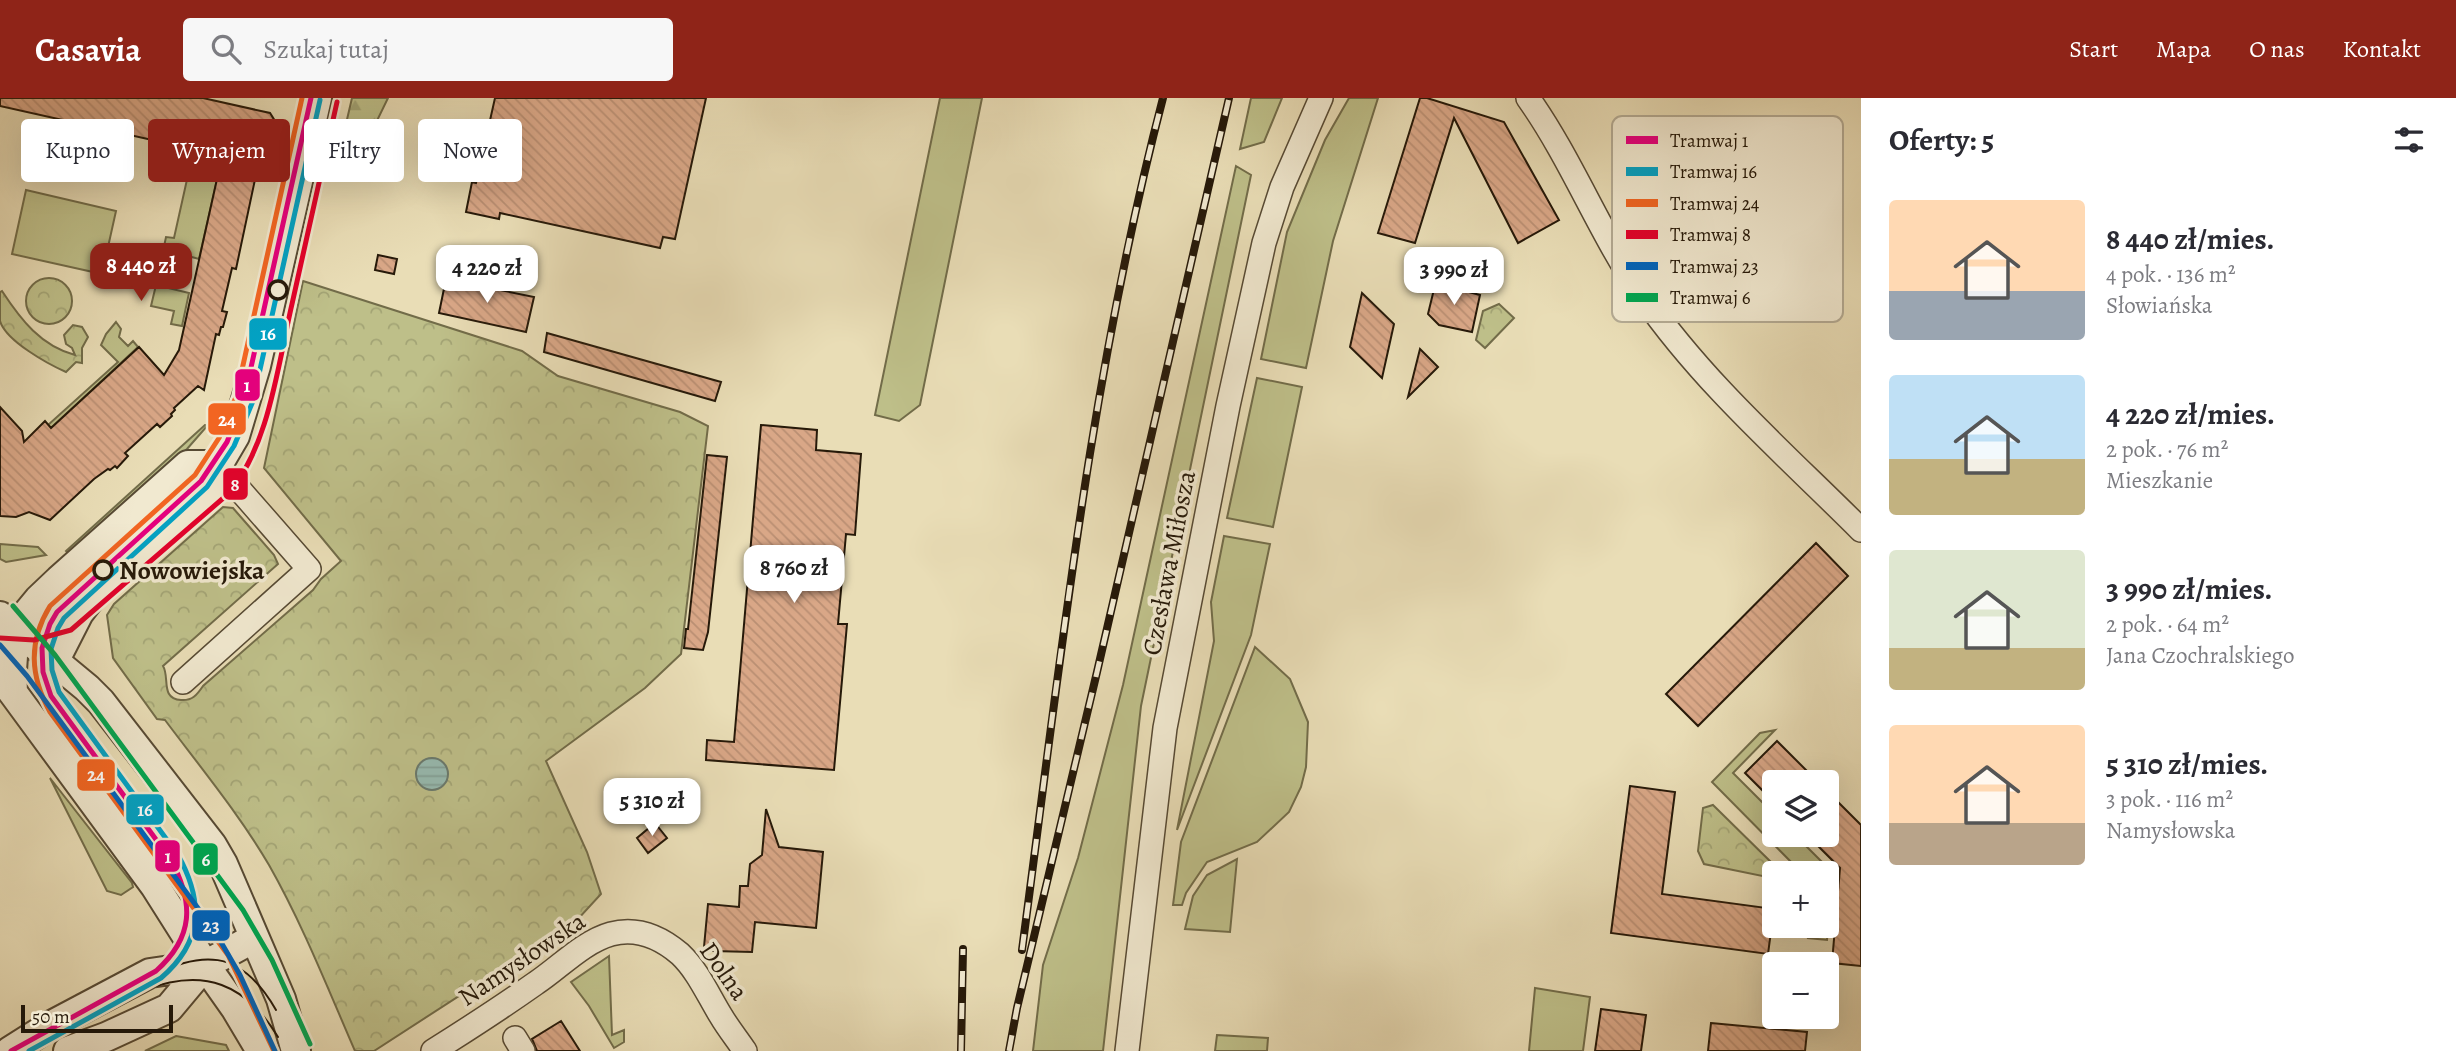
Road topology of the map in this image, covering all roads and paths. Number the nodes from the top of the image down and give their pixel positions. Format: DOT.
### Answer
graph roads {
  1 [pos="317,98"];
  2 [pos="1321,98"];
  3 [pos="1528,98"];
  4 [pos="1612,243"];
  5 [pos="1662,322"];
  6 [pos="218,465"];
  7 [pos="1861,530"];
  8 [pos="7,622"];
  9 [pos="54,662"];
  10 [pos="183,681"];
  11 [pos="6,684"];
  12 [pos="646,934"];
  13 [pos="254,938"];
  14 [pos="205,965"];
  15 [pos="10,1051"];
  16 [pos="68,1051"];
  17 [pos="261,1051"];
  18 [pos="296,1051"];
  19 [pos="433,1051"];
  20 [pos="745,1051"];
  21 [pos="1126,1051"];
  1 -- 6 [label="street"];
  2 -- 21 [label="street, Czesława Miłosza"];
  3 -- 4 [label="street"];
  5 -- 7 [label="street"];
  6 -- 8 [label="street"];
  6 -- 9 [label="street"];
  6 -- 10 [label="street"];
  8 -- 9 [label="street"];
  8 -- 11 [label="street"];
  9 -- 13 [label="street"];
  11 -- 14 [label="street"];
  12 -- 19 [label="street, Namysłowska"];
  12 -- 20 [label="street, Dolna"];
  13 -- 14 [label="street"];
  13 -- 18 [label="street"];
  14 -- 15 [label="street"];
  14 -- 16 [label="street"];
  14 -- 17 [label="street"];
}
